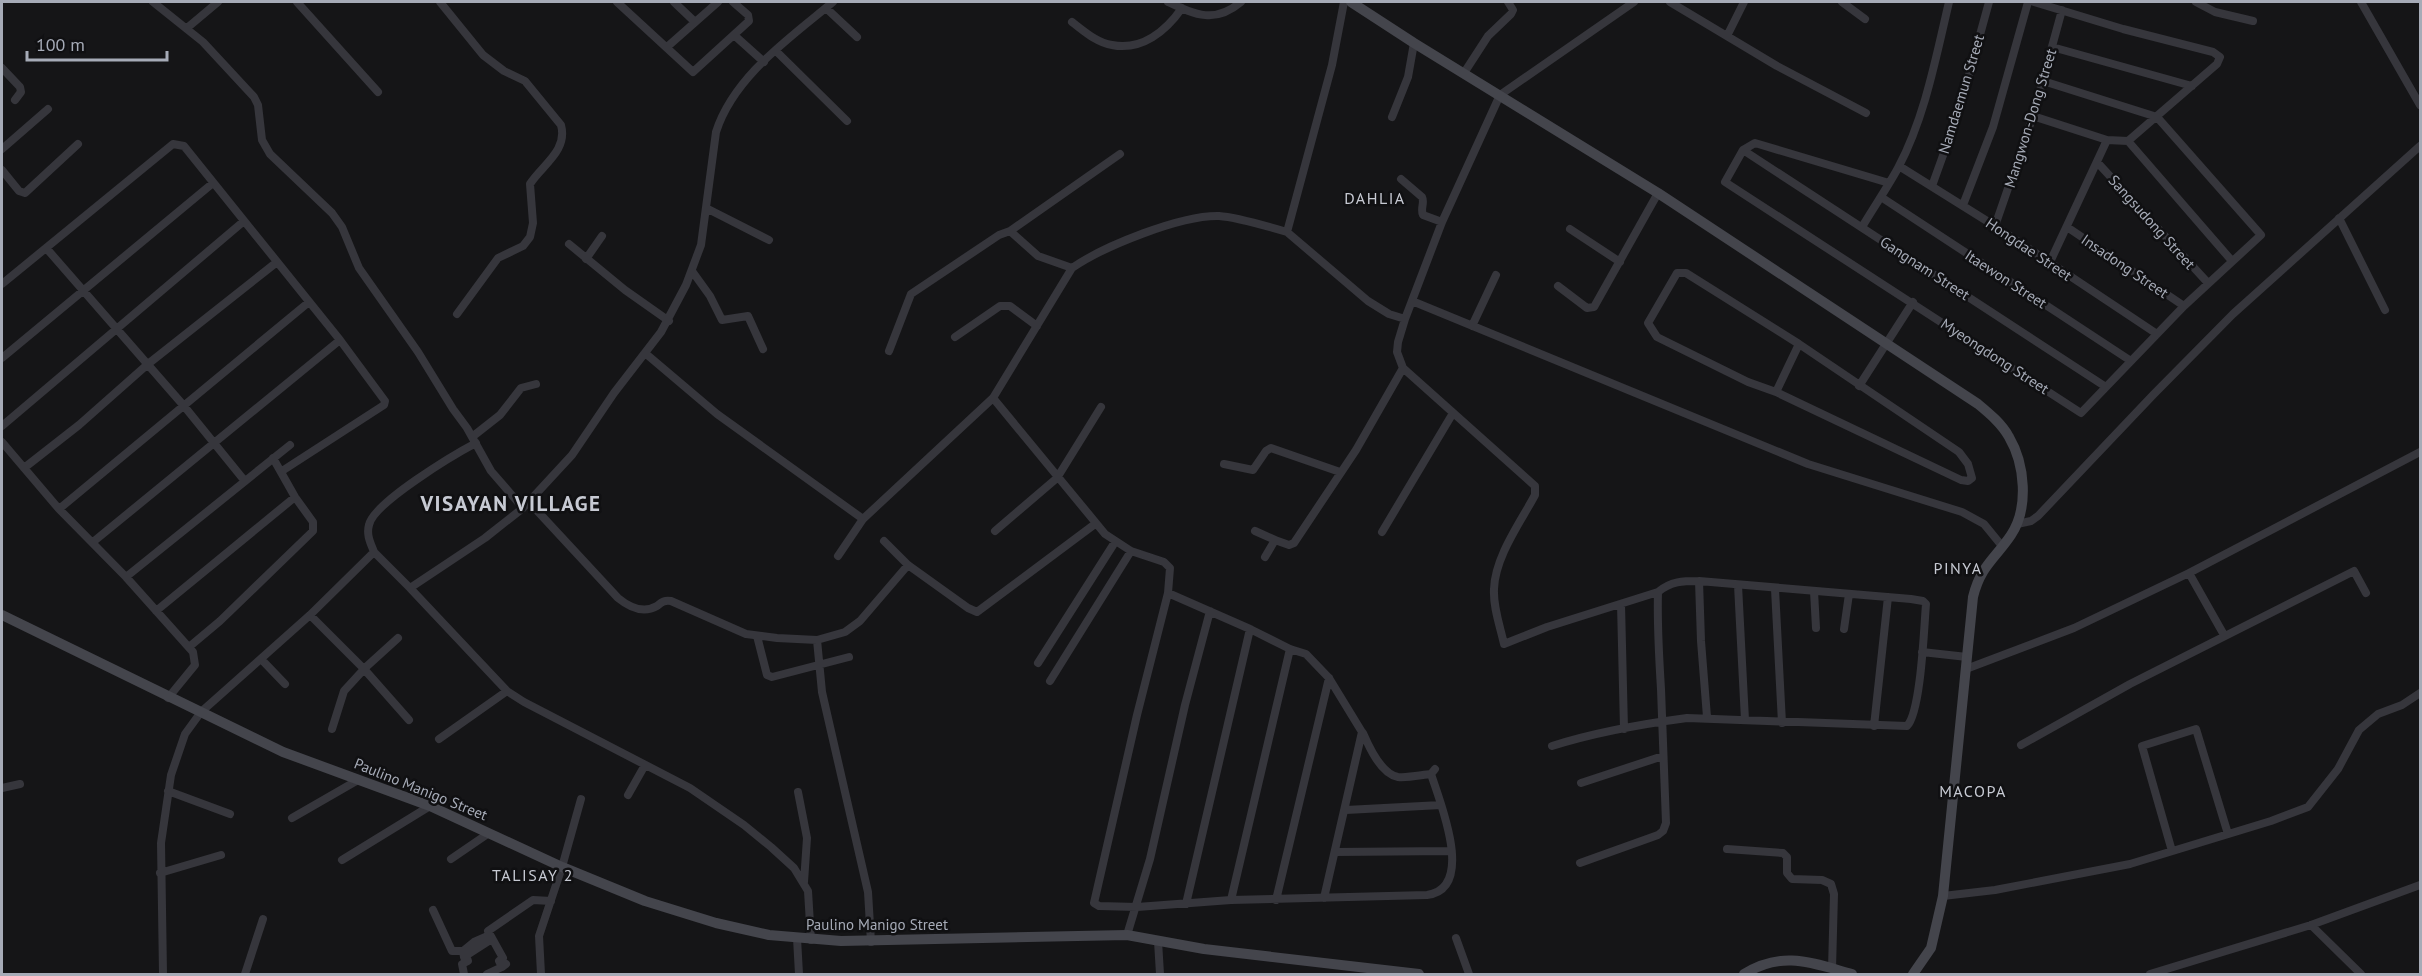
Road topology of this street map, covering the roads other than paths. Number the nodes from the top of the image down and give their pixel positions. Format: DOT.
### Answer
graph roads {
  1 [pos="153,2"];
  2 [pos="218,2"];
  3 [pos="297,2"];
  4 [pos="440,2"];
  5 [pos="617,2"];
  6 [pos="674,2"];
  7 [pos="718,2"];
  8 [pos="734,2"];
  9 [pos="833,2"];
  10 [pos="1168,2"];
  11 [pos="1240,2"];
  12 [pos="1344,2"];
  13 [pos="1351,2"];
  14 [pos="1508,2"];
  15 [pos="1634,2"];
  16 [pos="1670,2"];
  17 [pos="1744,2"];
  18 [pos="1842,2"];
  19 [pos="1949,2"];
  20 [pos="1989,2"];
  21 [pos="2028,2"];
  22 [pos="2034,2"];
  23 [pos="2196,2"];
  24 [pos="2361,2"];
  25 [pos="826,8"];
  26 [pos="1182,8"];
  27 [pos="2062,10"];
  28 [pos="1865,19"];
  29 [pos="2253,21"];
  30 [pos="695,22"];
  31 [pos="1072,22"];
  32 [pos="186,28"];
  33 [pos="734,35"];
  34 [pos="1727,36"];
  35 [pos="857,37"];
  36 [pos="1414,43"];
  37 [pos="667,47"];
  38 [pos="2052,47"];
  39 [pos="776,51"];
  40 [pos="764,62"];
  41 [pos="2,68"];
  42 [pos="1464,73"];
  43 [pos="2043,81"];
  44 [pos="2192,86"];
  45 [pos="378,92"];
  46 [pos="1500,95"];
  47 [pos="15,100"];
  48 [pos="2421,105"];
  49 [pos="48,109"];
  50 [pos="1866,113"];
  51 [pos="2033,116"];
  52 [pos="1392,117"];
  53 [pos="2157,117"];
  54 [pos="847,121"];
  55 [pos="2107,140"];
  56 [pos="2127,141"];
  57 [pos="78,144"];
  58 [pos="2421,146"];
  59 [pos="2,149"];
  60 [pos="1743,150"];
  61 [pos="1120,154"];
  62 [pos="2097,162"];
  63 [pos="1899,166"];
  64 [pos="2,170"];
  65 [pos="1401,179"];
  66 [pos="213,183"];
  67 [pos="1889,183"];
  68 [pos="1932,186"];
  69 [pos="1658,193"];
  70 [pos="1881,197"];
  71 [pos="1963,205"];
  72 [pos="706,208"];
  73 [pos="2339,218"];
  74 [pos="244,221"];
  75 [pos="1443,222"];
  76 [pos="1995,226"];
  77 [pos="1862,227"];
  78 [pos="2067,227"];
  79 [pos="1570,229"];
  80 [pos="1010,231"];
  81 [pos="1287,232"];
  82 [pos="602,236"];
  83 [pos="769,240"];
  84 [pos="569,244"];
  85 [pos="47,249"];
  86 [pos="586,259"];
  87 [pos="2232,261"];
  88 [pos="278,262"];
  89 [pos="1620,262"];
  90 [pos="2050,262"];
  91 [pos="1072,268"];
  92 [pos="692,271"];
  93 [pos="1496,275"];
  94 [pos="2208,283"];
  95 [pos="2,285"];
  96 [pos="1558,286"];
  97 [pos="84,290"];
  98 [pos="1412,301"];
  99 [pos="309,302"];
  100 [pos="1913,302"];
  101 [pos="2184,306"];
  102 [pos="2385,310"];
  103 [pos="457,314"];
  104 [pos="1405,319"];
  105 [pos="669,321"];
  106 [pos="1036,326"];
  107 [pos="1472,326"];
  108 [pos="116,328"];
  109 [pos="2157,334"];
  110 [pos="955,337"];
  111 [pos="340,340"];
  112 [pos="1799,344"];
  113 [pos="1887,344"];
  114 [pos="763,349"];
  115 [pos="889,351"];
  116 [pos="645,353"];
  117 [pos="2,358"];
  118 [pos="2131,361"];
  119 [pos="148,364"];
  120 [pos="1403,368"];
  121 [pos="536,384"];
  122 [pos="1859,386"];
  123 [pos="2106,387"];
  124 [pos="1776,392"];
  125 [pos="993,398"];
  126 [pos="184,406"];
  127 [pos="1101,407"];
  128 [pos="1453,413"];
  129 [pos="2,426"];
  130 [pos="474,440"];
  131 [pos="2,442"];
  132 [pos="214,444"];
  133 [pos="290,446"];
  134 [pos="2421,452"];
  135 [pos="273,458"];
  136 [pos="1224,464"];
  137 [pos="24,468"];
  138 [pos="282,471"];
  139 [pos="1340,472"];
  140 [pos="1057,478"];
  141 [pos="244,480"];
  142 [pos="295,497"];
  143 [pos="526,505"];
  144 [pos="59,509"];
  145 [pos="863,519"];
  146 [pos="1095,524"];
  147 [pos="2017,524"];
  148 [pos="995,531"];
  149 [pos="1255,531"];
  150 [pos="1382,532"];
  151 [pos="1275,540"];
  152 [pos="884,541"];
  153 [pos="93,542"];
  154 [pos="1115,542"];
  155 [pos="2002,546"];
  156 [pos="1131,551"];
  157 [pos="374,552"];
  158 [pos="838,556"];
  159 [pos="1265,557"];
  160 [pos="908,565"];
  161 [pos="2189,573"];
  162 [pos="126,577"];
  163 [pos="1700,581"];
  164 [pos="1738,585"];
  165 [pos="410,588"];
  166 [pos="1775,589"];
  167 [pos="1814,591"];
  168 [pos="1658,592"];
  169 [pos="1168,593"];
  170 [pos="2366,593"];
  171 [pos="1849,594"];
  172 [pos="1888,597"];
  173 [pos="1621,604"];
  174 [pos="156,611"];
  175 [pos="1210,611"];
  176 [pos="2,615"];
  177 [pos="310,615"];
  178 [pos="1250,628"];
  179 [pos="1816,628"];
  180 [pos="1844,629"];
  181 [pos="2224,635"];
  182 [pos="758,636"];
  183 [pos="398,638"];
  184 [pos="817,640"];
  185 [pos="189,647"];
  186 [pos="1290,649"];
  187 [pos="1922,652"];
  188 [pos="849,657"];
  189 [pos="261,659"];
  190 [pos="1038,663"];
  191 [pos="1966,663"];
  192 [pos="818,666"];
  193 [pos="364,669"];
  194 [pos="1329,678"];
  195 [pos="1050,681"];
  196 [pos="285,684"];
  197 [pos="507,691"];
  198 [pos="2421,693"];
  199 [pos="168,698"];
  200 [pos="201,712"];
  201 [pos="1707,717"];
  202 [pos="409,720"];
  203 [pos="1745,720"];
  204 [pos="1662,722"];
  205 [pos="1782,723"];
  206 [pos="1874,726"];
  207 [pos="332,729"];
  208 [pos="1624,729"];
  209 [pos="1362,732"];
  210 [pos="439,739"];
  211 [pos="2020,744"];
  212 [pos="1552,746"];
  213 [pos="1663,756"];
  214 [pos="645,765"];
  215 [pos="358,780"];
  216 [pos="1581,783"];
  217 [pos="20,784"];
  218 [pos="2,788"];
  219 [pos="168,791"];
  220 [pos="798,792"];
  221 [pos="628,795"];
  222 [pos="581,799"];
  223 [pos="1441,804"];
  224 [pos="430,806"];
  225 [pos="1346,810"];
  226 [pos="230,814"];
  227 [pos="292,818"];
  228 [pos="489,833"];
  229 [pos="2228,834"];
  230 [pos="1727,849"];
  231 [pos="1451,851"];
  232 [pos="2172,851"];
  233 [pos="1335,852"];
  234 [pos="221,855"];
  235 [pos="451,859"];
  236 [pos="342,860"];
  237 [pos="1580,863"];
  238 [pos="562,867"];
  239 [pos="160,873"];
  240 [pos="804,883"];
  241 [pos="2421,885"];
  242 [pos="1943,896"];
  243 [pos="1324,898"];
  244 [pos="1231,900"];
  245 [pos="1276,900"];
  246 [pos="551,902"];
  247 [pos="1186,904"];
  248 [pos="1137,907"];
  249 [pos="433,910"];
  250 [pos="263,919"];
  251 [pos="2312,924"];
  252 [pos="1127,935"];
  253 [pos="491,937"];
  254 [pos="797,938"];
  255 [pos="1456,938"];
  256 [pos="811,940"];
  257 [pos="1158,941"];
  258 [pos="871,942"];
  259 [pos="465,953"];
  260 [pos="1832,969"];
  261 [pos="1364,971"];
  262 [pos="163,975"];
  263 [pos="245,975"];
  264 [pos="464,975"];
  265 [pos="487,975"];
  266 [pos="542,975"];
  267 [pos="799,975"];
  268 [pos="1160,975"];
  269 [pos="1419,975"];
  270 [pos="1469,975"];
  271 [pos="1744,975"];
  272 [pos="1852,975"];
  273 [pos="1913,975"];
  274 [pos="2150,975"];
  275 [pos="2361,975"];
  1 -- 32 [label="street"];
  2 -- 32 [label="street"];
  3 -- 45 [label="street"];
  4 -- 103 [label="street"];
  5 -- 37 [label="street"];
  6 -- 30 [label="street"];
  7 -- 30 [label="street"];
  8 -- 33 [label="street"];
  9 -- 25 [label="street"];
  10 -- 26 [label="street"];
  11 -- 26 [label="street"];
  12 -- 81 [label="street"];
  13 -- 36 [label="street"];
  14 -- 42 [label="street"];
  15 -- 46 [label="street"];
  16 -- 34 [label="street"];
  17 -- 34 [label="street"];
  18 -- 28 [label="street"];
  19 -- 63 [label="street"];
  20 -- 68 [label="street, Namdaemun Street"];
  21 -- 71 [label="street"];
  22 -- 27 [label="street"];
  23 -- 29 [label="street"];
  24 -- 48 [label="street"];
  25 -- 35 [label="street"];
  25 -- 39 [label="street"];
  26 -- 31 [label="street"];
  27 -- 38 [label="street, Mangwon-Dong Street"];
  27 -- 44 [label="street"];
  30 -- 37 [label="street"];
  32 -- 130 [label="street"];
  33 -- 37 [label="street"];
  33 -- 40 [label="street"];
  34 -- 50 [label="street"];
  36 -- 42 [label="street"];
  36 -- 52 [label="street"];
  38 -- 43 [label="street, Mangwon-Dong Street"];
  38 -- 44 [label="street"];
  39 -- 40 [label="street"];
  39 -- 54 [label="street"];
  40 -- 72 [label="street"];
  41 -- 47 [label="street"];
  42 -- 46 [label="street"];
  43 -- 51 [label="street, Mangwon-Dong Street"];
  43 -- 53 [label="street"];
  44 -- 53 [label="street"];
  46 -- 69 [label="street"];
  46 -- 75 [label="street"];
  49 -- 59 [label="street"];
  51 -- 55 [label="street"];
  51 -- 76 [label="street, Mangwon-Dong Street"];
  53 -- 56 [label="street"];
  53 -- 87 [label="street, Myeongdong Street"];
  55 -- 56 [label="street"];
  55 -- 62 [label="street"];
  56 -- 87 [label="street"];
  57 -- 64 [label="street"];
  58 -- 73 [label="street"];
  60 -- 67 [label="street"];
  60 -- 77 [label="street, Gangnam Street"];
  60 -- 100 [label="street, Myeongdong Street"];
  61 -- 80 [label="street"];
  62 -- 78 [label="street"];
  62 -- 94 [label="street, Sangsudong Street"];
  63 -- 67 [label="street"];
  63 -- 68 [label="street, Hongdae Street"];
  65 -- 75 [label="street"];
  66 -- 74 [label="street"];
  66 -- 85 [label="street"];
  66 -- 97 [label="street"];
  67 -- 70 [label="street"];
  68 -- 71 [label="street, Hongdae Street"];
  69 -- 89 [label="street"];
  69 -- 113 [label="street"];
  70 -- 77 [label="street"];
  70 -- 118 [label="street, Itaewon Street"];
  71 -- 76 [label="street, Hongdae Street"];
  72 -- 83 [label="street"];
  72 -- 92 [label="street"];
  73 -- 102 [label="street"];
  73 -- 147 [label="street"];
  74 -- 88 [label="street"];
  74 -- 108 [label="street"];
  75 -- 98 [label="street"];
  76 -- 90 [label="street, Hongdae Street"];
  77 -- 123 [label="street, Gangnam Street"];
  78 -- 90 [label="street"];
  78 -- 101 [label="street, Insadong Street"];
  79 -- 89 [label="street"];
  80 -- 91 [label="street"];
  80 -- 115 [label="street"];
  81 -- 91 [label="street"];
  81 -- 104 [label="street"];
  82 -- 86 [label="street"];
  84 -- 86 [label="street"];
  85 -- 95 [label="street"];
  85 -- 97 [label="street"];
  86 -- 105 [label="street"];
  87 -- 94 [label="street, Myeongdong Street"];
  88 -- 99 [label="street"];
  88 -- 119 [label="street"];
  89 -- 96 [label="street"];
  90 -- 109 [label="street, Hongdae Street"];
  91 -- 106 [label="street"];
  92 -- 105 [label="street"];
  92 -- 114 [label="street"];
  93 -- 107 [label="street"];
  94 -- 101 [label="street, Myeongdong Street"];
  97 -- 108 [label="street"];
  97 -- 117 [label="street"];
  98 -- 104 [label="street"];
  98 -- 107 [label="street"];
  99 -- 111 [label="street"];
  99 -- 126 [label="street"];
  100 -- 113 [label="street"];
  100 -- 123 [label="street, Myeongdong Street"];
  101 -- 109 [label="street, Myeongdong Street"];
  104 -- 120 [label="street"];
  105 -- 116 [label="street"];
  106 -- 110 [label="street"];
  106 -- 125 [label="street"];
  107 -- 155 [label="street"];
  108 -- 119 [label="street"];
  108 -- 129 [label="street"];
  109 -- 118 [label="street, Myeongdong Street"];
  111 -- 132 [label="street"];
  111 -- 138 [label="street"];
  112 -- 122 [label="street"];
  112 -- 124 [label="street"];
  112 -- 124 [label="street"];
  113 -- 122 [label="street"];
  113 -- 147 [label="street"];
  116 -- 143 [label="street"];
  116 -- 145 [label="street"];
  118 -- 123 [label="street, Myeongdong Street"];
  119 -- 126 [label="street"];
  119 -- 137 [label="street"];
  120 -- 128 [label="street"];
  120 -- 139 [label="street"];
  121 -- 130 [label="street"];
  122 -- 124 [label="street"];
  125 -- 140 [label="street"];
  125 -- 145 [label="street"];
  126 -- 132 [label="street"];
  126 -- 144 [label="street"];
  127 -- 140 [label="street"];
  128 -- 150 [label="street"];
  128 -- 173 [label="street"];
  130 -- 143 [label="street"];
  130 -- 157 [label="street"];
  131 -- 137 [label="street"];
  132 -- 141 [label="street"];
  132 -- 153 [label="street"];
  133 -- 135 [label="street"];
  134 -- 161 [label="street"];
  135 -- 138 [label="street"];
  135 -- 141 [label="street"];
  136 -- 139 [label="street"];
  137 -- 144 [label="street"];
  138 -- 142 [label="street"];
  139 -- 151 [label="street"];
  140 -- 146 [label="street"];
  140 -- 148 [label="street"];
  141 -- 162 [label="street"];
  142 -- 174 [label="street"];
  142 -- 185 [label="street"];
  143 -- 165 [label="street"];
  143 -- 182 [label="street"];
  144 -- 153 [label="street"];
  145 -- 158 [label="street"];
  146 -- 154 [label="street"];
  146 -- 160 [label="street"];
  147 -- 155 [label="street"];
  149 -- 151 [label="street"];
  151 -- 159 [label="street"];
  152 -- 160 [label="street"];
  153 -- 162 [label="street"];
  154 -- 156 [label="street"];
  154 -- 190 [label="street"];
  155 -- 191 [label="street"];
  156 -- 169 [label="street"];
  156 -- 195 [label="street"];
  157 -- 165 [label="street"];
  157 -- 177 [label="street"];
  160 -- 184 [label="street"];
  161 -- 181 [label="street"];
  161 -- 191 [label="street"];
  162 -- 174 [label="street"];
  163 -- 164 [label="street"];
  163 -- 168 [label="street"];
  163 -- 201 [label="street"];
  164 -- 166 [label="street"];
  164 -- 203 [label="street"];
  165 -- 197 [label="street"];
  166 -- 167 [label="street"];
  166 -- 205 [label="street"];
  167 -- 171 [label="street"];
  167 -- 179 [label="street"];
  168 -- 173 [label="street"];
  168 -- 204 [label="street"];
  169 -- 175 [label="street"];
  169 -- 248 [label="street"];
  170 -- 181 [label="street"];
  171 -- 172 [label="street"];
  171 -- 180 [label="street"];
  172 -- 187 [label="street"];
  172 -- 206 [label="street"];
  173 -- 208 [label="street"];
  174 -- 185 [label="street"];
  175 -- 178 [label="street"];
  175 -- 248 [label="street"];
  176 -- 199 [label="street, Paulino Manigo Street"];
  177 -- 189 [label="street"];
  177 -- 193 [label="street"];
  178 -- 186 [label="street"];
  178 -- 247 [label="street"];
  181 -- 211 [label="street"];
  182 -- 184 [label="street"];
  182 -- 192 [label="street"];
  183 -- 193 [label="street"];
  184 -- 192 [label="street"];
  185 -- 199 [label="street"];
  186 -- 194 [label="street"];
  186 -- 244 [label="street"];
  187 -- 191 [label="street"];
  187 -- 206 [label="street"];
  188 -- 192 [label="street"];
  189 -- 196 [label="street"];
  189 -- 200 [label="street"];
  191 -- 242 [label="street"];
  192 -- 258 [label="street"];
  193 -- 202 [label="street"];
  193 -- 207 [label="street"];
  194 -- 209 [label="street"];
  194 -- 245 [label="street"];
  197 -- 210 [label="street"];
  197 -- 214 [label="street"];
  198 -- 229 [label="street"];
  199 -- 200 [label="street, Paulino Manigo Street"];
  200 -- 215 [label="street, Paulino Manigo Street"];
  200 -- 219 [label="street"];
  201 -- 203 [label="street"];
  201 -- 204 [label="street"];
  203 -- 205 [label="street"];
  204 -- 208 [label="street"];
  204 -- 213 [label="street"];
  205 -- 206 [label="street"];
  208 -- 212 [label="street"];
  209 -- 223 [label="street"];
  209 -- 225 [label="street"];
  213 -- 216 [label="street"];
  213 -- 237 [label="street"];
  214 -- 221 [label="street"];
  214 -- 240 [label="street"];
  215 -- 224 [label="street, Paulino Manigo Street"];
  215 -- 227 [label="street"];
  217 -- 218 [label="street"];
  219 -- 226 [label="street"];
  219 -- 239 [label="street"];
  220 -- 240 [label="street"];
  222 -- 238 [label="street"];
  223 -- 225 [label="street"];
  223 -- 231 [label="street"];
  224 -- 228 [label="street, Paulino Manigo Street"];
  224 -- 236 [label="street"];
  225 -- 233 [label="street"];
  228 -- 235 [label="street"];
  228 -- 238 [label="street, Paulino Manigo Street"];
  229 -- 232 [label="street"];
  229 -- 232 [label="street"];
  230 -- 260 [label="street"];
  231 -- 233 [label="street"];
  231 -- 243 [label="street"];
  232 -- 242 [label="street"];
  233 -- 243 [label="street"];
  234 -- 239 [label="street"];
  238 -- 246 [label="street"];
  238 -- 254 [label="street, Paulino Manigo Street"];
  239 -- 262 [label="street"];
  240 -- 256 [label="street"];
  241 -- 251 [label="street"];
  242 -- 273 [label="street"];
  243 -- 245 [label="street"];
  244 -- 245 [label="street"];
  244 -- 247 [label="street"];
  246 -- 253 [label="street"];
  246 -- 266 [label="street"];
  247 -- 248 [label="street"];
  248 -- 252 [label="street"];
  249 -- 259 [label="street"];
  250 -- 263 [label="street"];
  251 -- 274 [label="street"];
  251 -- 275 [label="street"];
  252 -- 257 [label="street, Paulino Manigo Street"];
  252 -- 258 [label="street, Paulino Manigo Street"];
  253 -- 259 [label="street"];
  253 -- 265 [label="street"];
  254 -- 256 [label="street, Paulino Manigo Street"];
  254 -- 267 [label="street"];
  255 -- 270 [label="street"];
  256 -- 258 [label="street, Paulino Manigo Street"];
  257 -- 261 [label="street, Paulino Manigo Street"];
  257 -- 268 [label="street"];
  259 -- 264 [label="street"];
  260 -- 271 [label="street"];
  260 -- 272 [label="street"];
  261 -- 269 [label="street, Paulino Manigo Street"];
}
